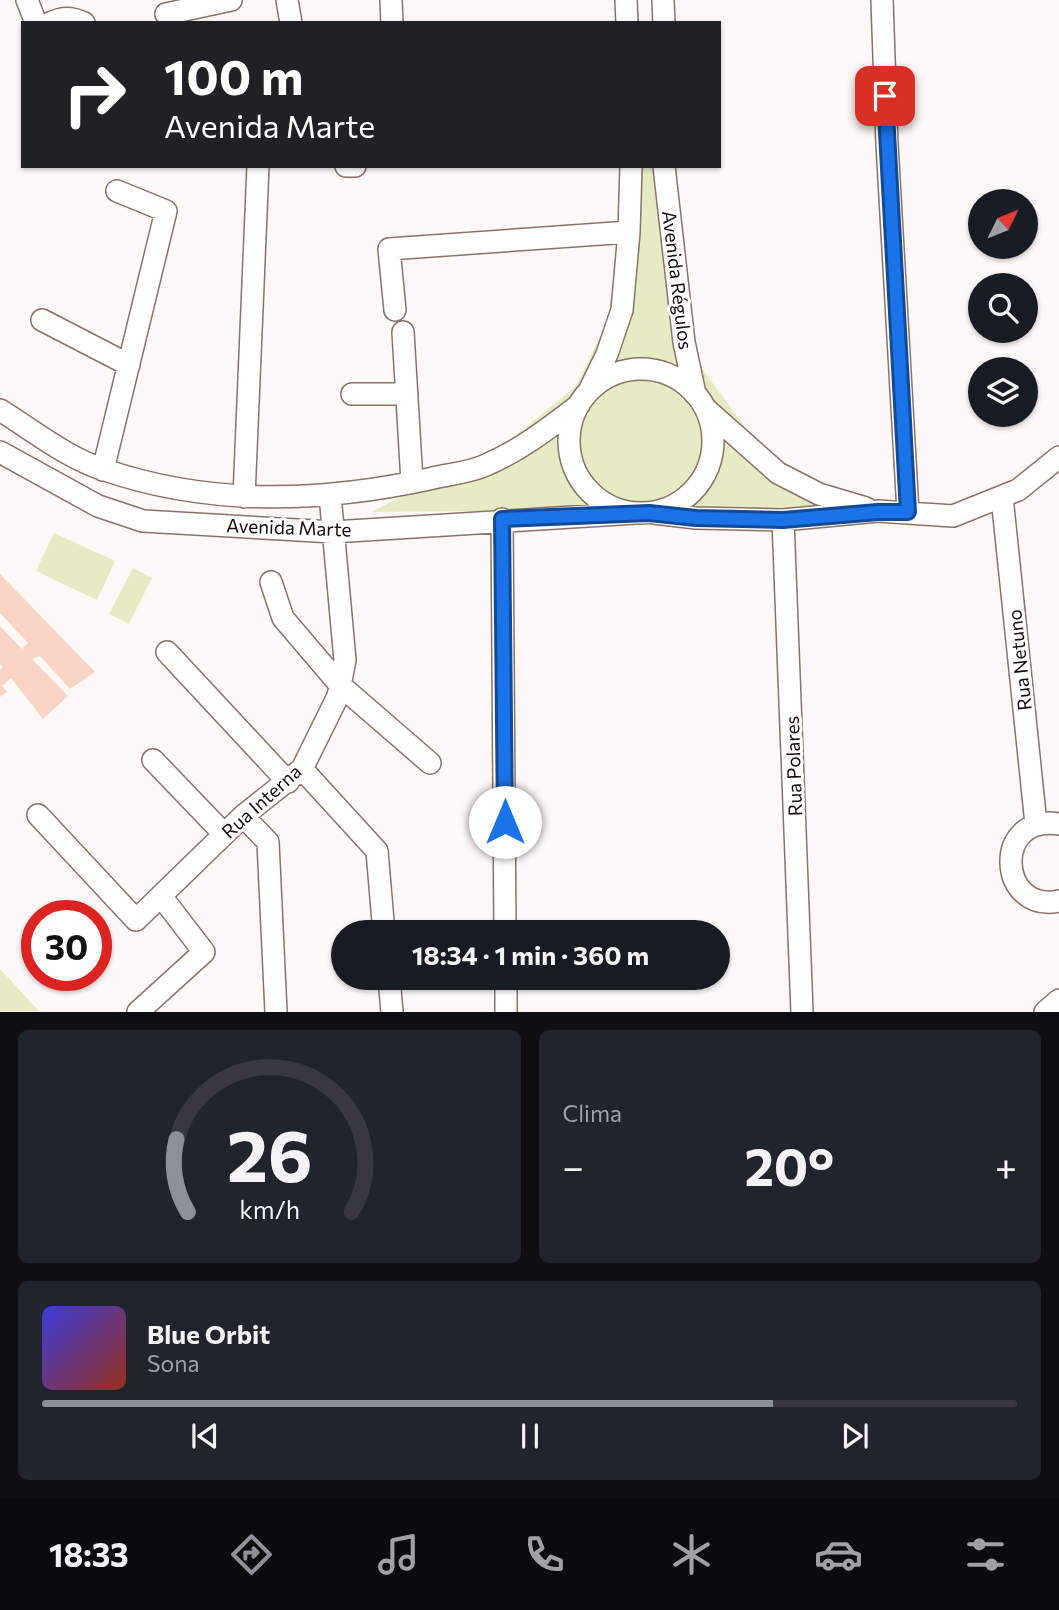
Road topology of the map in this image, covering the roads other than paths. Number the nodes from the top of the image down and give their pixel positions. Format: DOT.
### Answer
graph roads {
  1 [pos="27,0"];
  2 [pos="231,0"];
  3 [pos="287,0"];
  4 [pos="391,0"];
  5 [pos="626,0"];
  6 [pos="663,0"];
  7 [pos="882,0"];
  8 [pos="166,14"];
  9 [pos="35,21"];
  10 [pos="59,21"];
  11 [pos="79,21"];
  12 [pos="291,21"];
  13 [pos="392,21"];
  14 [pos="627,21"];
  15 [pos="664,21"];
  16 [pos="258,168"];
  17 [pos="631,168"];
  18 [pos="664,168"];
  19 [pos="117,191"];
  20 [pos="629,232"];
  21 [pos="395,310"];
  22 [pos="42,320"];
  23 [pos="403,332"];
  24 [pos="129,365"];
  25 [pos="352,394"];
  26 [pos="407,394"];
  27 [pos="584,399"];
  28 [pos="700,400"];
  29 [pos="0,410"];
  30 [pos="0,452"];
  31 [pos="1059,457"];
  32 [pos="103,470"];
  33 [pos="412,482"];
  34 [pos="330,495"];
  35 [pos="1002,496"];
  36 [pos="244,497"];
  37 [pos="878,512"];
  38 [pos="908,512"];
  39 [pos="642,513"];
  40 [pos="502,519"];
  41 [pos="783,520"];
  42 [pos="332,531"];
  43 [pos="271,582"];
  44 [pos="167,652"];
  45 [pos="340,685"];
  46 [pos="153,760"];
  47 [pos="430,764"];
  48 [pos="295,775"];
  49 [pos="38,814"];
  50 [pos="243,816"];
  51 [pos="1036,824"];
  52 [pos="1059,824"];
  53 [pos="224,834"];
  54 [pos="161,896"];
  55 [pos="1059,901"];
  56 [pos="383,920"];
  57 [pos="505,920"];
  58 [pos="390,990"];
  59 [pos="506,990"];
  60 [pos="1059,1000"];
  61 [pos="138,1012"];
  62 [pos="276,1012"];
  63 [pos="392,1012"];
  64 [pos="506,1012"];
  65 [pos="802,1012"];
  66 [pos="1045,1012"];
  1 -- 9 [label="street"];
  2 -- 8 [label="street"];
  3 -- 12 [label="street"];
  4 -- 13 [label="street"];
  5 -- 14 [label="street"];
  6 -- 15 [label="street"];
  7 -- 38 [label="street"];
  10 -- 11 [label="street"];
  16 -- 36 [label="street"];
  17 -- 20 [label="street, Avenida Régulos"];
  18 -- 28 [label="street, Avenida Régulos"];
  19 -- 24 [label="street"];
  20 -- 21 [label="street"];
  20 -- 27 [label="street, Avenida Régulos"];
  22 -- 24 [label="street"];
  23 -- 26 [label="street"];
  24 -- 32 [label="street"];
  25 -- 26 [label="street"];
  26 -- 33 [label="street"];
  27 -- 28 [label="street"];
  27 -- 33 [label="street, Avenida Marte"];
  27 -- 39 [label="street"];
  28 -- 37 [label="street"];
  28 -- 39 [label="street"];
  29 -- 32 [label="street, Avenida Marte"];
  30 -- 42 [label="street, Avenida Marte"];
  31 -- 35 [label="street"];
  32 -- 36 [label="street, Avenida Marte"];
  33 -- 34 [label="street, Avenida Marte"];
  34 -- 36 [label="street, Avenida Marte"];
  34 -- 42 [label="street, Rua Interna"];
  35 -- 38 [label="street"];
  35 -- 51 [label="street, Rua Netuno"];
  37 -- 38 [label="street"];
  37 -- 41 [label="street, Avenida Marte"];
  39 -- 40 [label="street, Avenida Marte"];
  39 -- 41 [label="street, Avenida Marte"];
  40 -- 42 [label="street, Avenida Marte"];
  40 -- 57 [label="street"];
  41 -- 65 [label="street, Rua Polares"];
  42 -- 45 [label="street, Rua Interna"];
  43 -- 45 [label="street"];
  44 -- 48 [label="street"];
  45 -- 47 [label="street"];
  45 -- 48 [label="street, Rua Interna"];
  46 -- 53 [label="street"];
  48 -- 50 [label="street, Rua Interna"];
  48 -- 56 [label="street"];
  49 -- 54 [label="street, Rua Interna"];
  50 -- 53 [label="street, Rua Interna"];
  50 -- 62 [label="street"];
  51 -- 52 [label="street"];
  51 -- 55 [label="street"];
  53 -- 54 [label="street, Rua Interna"];
  54 -- 61 [label="street"];
  58 -- 63 [label="street"];
  59 -- 64 [label="street"];
  60 -- 66 [label="street"];
}
